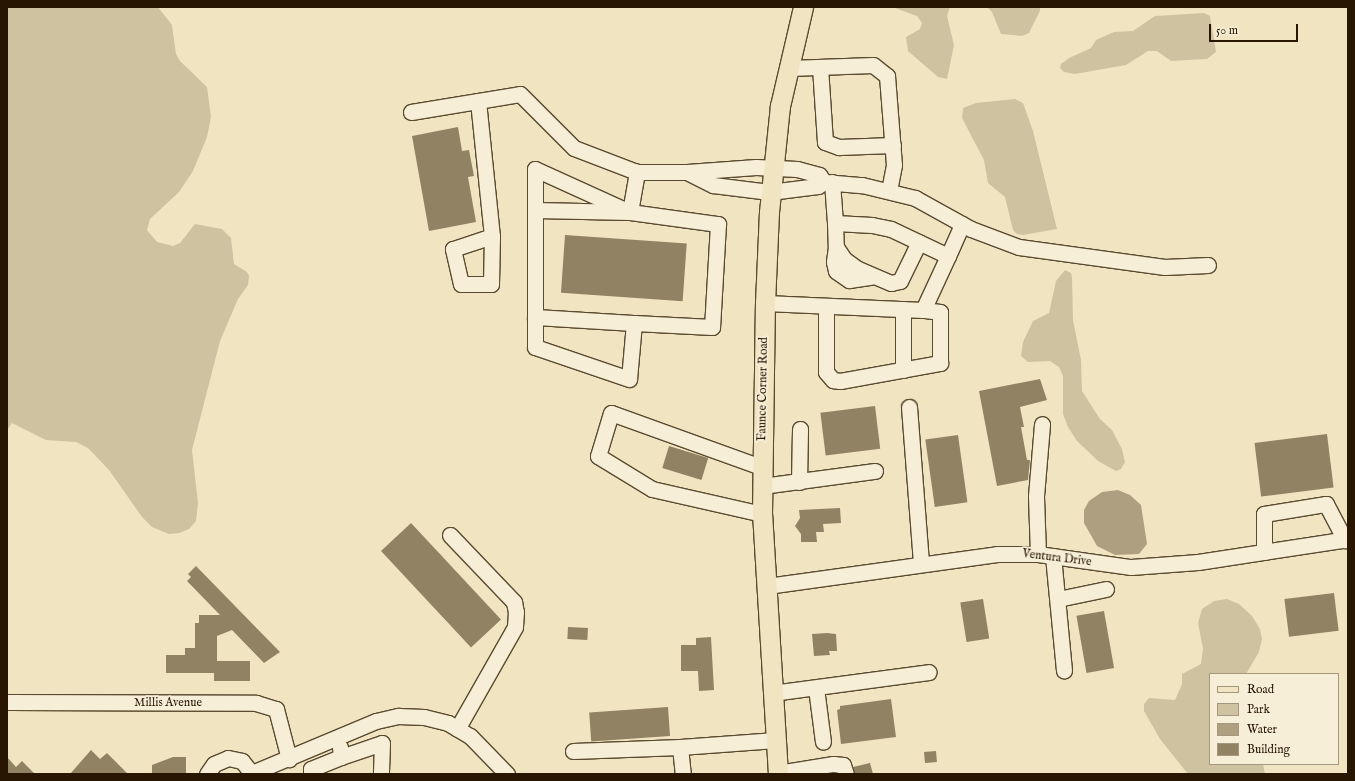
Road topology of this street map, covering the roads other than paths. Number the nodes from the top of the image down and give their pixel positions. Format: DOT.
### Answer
graph roads {
  1 [pos="803,7"];
  2 [pos="820,67"];
  3 [pos="789,68"];
  4 [pos="478,101"];
  5 [pos="411,112"];
  6 [pos="893,145"];
  7 [pos="773,168"];
  8 [pos="638,172"];
  9 [pos="687,172"];
  10 [pos="828,182"];
  11 [pos="889,191"];
  12 [pos="770,192"];
  13 [pos="535,210"];
  14 [pos="630,212"];
  15 [pos="835,223"];
  16 [pos="962,224"];
  17 [pos="492,236"];
  18 [pos="919,242"];
  19 [pos="948,256"];
  20 [pos="1208,265"];
  21 [pos="765,303"];
  22 [pos="826,306"];
  23 [pos="903,309"];
  24 [pos="923,310"];
  25 [pos="534,317"];
  26 [pos="634,323"];
  27 [pos="904,370"];
  28 [pos="909,407"];
  29 [pos="1042,424"];
  30 [pos="800,429"];
  31 [pos="761,467"];
  32 [pos="875,471"];
  33 [pos="799,482"];
  34 [pos="762,486"];
  35 [pos="762,514"];
  36 [pos="450,535"];
  37 [pos="1347,539"];
  38 [pos="1264,552"];
  39 [pos="1038,554"];
  40 [pos="1053,556"];
  41 [pos="921,563"];
  42 [pos="767,586"];
  43 [pos="1106,589"];
  44 [pos="1058,599"];
  45 [pos="1064,670"];
  46 [pos="929,672"];
  47 [pos="816,688"];
  48 [pos="772,693"];
  49 [pos="7,702"];
  50 [pos="457,728"];
  51 [pos="340,738"];
  52 [pos="776,740"];
  53 [pos="823,742"];
  54 [pos="680,747"];
  55 [pos="573,751"];
  56 [pos="341,757"];
  57 [pos="284,765"];
  58 [pos="207,774"];
  59 [pos="252,774"];
  60 [pos="311,774"];
  61 [pos="381,774"];
  62 [pos="507,774"];
  63 [pos="683,774"];
  64 [pos="778,774"];
  65 [pos="846,774"];
  1 -- 3 [label="main road, Faunce Corner Road"];
  2 -- 3 [label="street"];
  2 -- 6 [label="street"];
  2 -- 6 [label="street"];
  3 -- 7 [label="main road, Faunce Corner Road"];
  4 -- 5 [label="street"];
  4 -- 8 [label="street"];
  4 -- 17 [label="street"];
  6 -- 11 [label="street"];
  7 -- 9 [label="street"];
  7 -- 10 [label="street"];
  7 -- 12 [label="main road, Faunce Corner Road"];
  8 -- 9 [label="street"];
  8 -- 14 [label="street"];
  9 -- 12 [label="street"];
  10 -- 11 [label="street"];
  10 -- 12 [label="street"];
  10 -- 15 [label="street"];
  11 -- 16 [label="street"];
  12 -- 21 [label="main road, Faunce Corner Road"];
  13 -- 14 [label="street"];
  13 -- 14 [label="street"];
  13 -- 25 [label="street"];
  14 -- 26 [label="street"];
  15 -- 18 [label="street"];
  15 -- 18 [label="street"];
  16 -- 19 [label="street"];
  16 -- 20 [label="street"];
  18 -- 19 [label="street"];
  19 -- 24 [label="street"];
  21 -- 22 [label="street"];
  21 -- 31 [label="main road, Faunce Corner Road"];
  22 -- 23 [label="street"];
  22 -- 27 [label="street"];
  23 -- 24 [label="street"];
  23 -- 27 [label="street"];
  24 -- 27 [label="street"];
  25 -- 26 [label="street"];
  25 -- 26 [label="street"];
  28 -- 41 [label="street"];
  29 -- 39 [label="street"];
  30 -- 33 [label="street"];
  31 -- 34 [label="main road, Faunce Corner Road"];
  31 -- 35 [label="street"];
  32 -- 33 [label="street"];
  33 -- 34 [label="street"];
  34 -- 35 [label="main road, Faunce Corner Road"];
  35 -- 42 [label="main road, Faunce Corner Road"];
  36 -- 50 [label="street"];
  37 -- 38 [label="street, Ventura Drive"];
  37 -- 38 [label="street"];
  38 -- 40 [label="street, Ventura Drive"];
  39 -- 40 [label="street, Ventura Drive"];
  39 -- 41 [label="street, Ventura Drive"];
  40 -- 44 [label="street"];
  41 -- 42 [label="street, Ventura Drive"];
  42 -- 48 [label="main road, Faunce Corner Road"];
  43 -- 44 [label="street"];
  44 -- 45 [label="street"];
  46 -- 47 [label="street"];
  47 -- 48 [label="street"];
  47 -- 53 [label="street"];
  48 -- 52 [label="main road, Faunce Corner Road"];
  49 -- 57 [label="street, Millis Avenue"];
  50 -- 51 [label="street"];
  50 -- 62 [label="street"];
  51 -- 56 [label="street"];
  51 -- 57 [label="street"];
  52 -- 54 [label="street"];
  52 -- 64 [label="main road, Faunce Corner Road"];
  54 -- 55 [label="street"];
  54 -- 63 [label="street"];
  56 -- 60 [label="street"];
  56 -- 61 [label="street"];
  57 -- 59 [label="street"];
  58 -- 59 [label="street"];
  64 -- 65 [label="street"];
}
